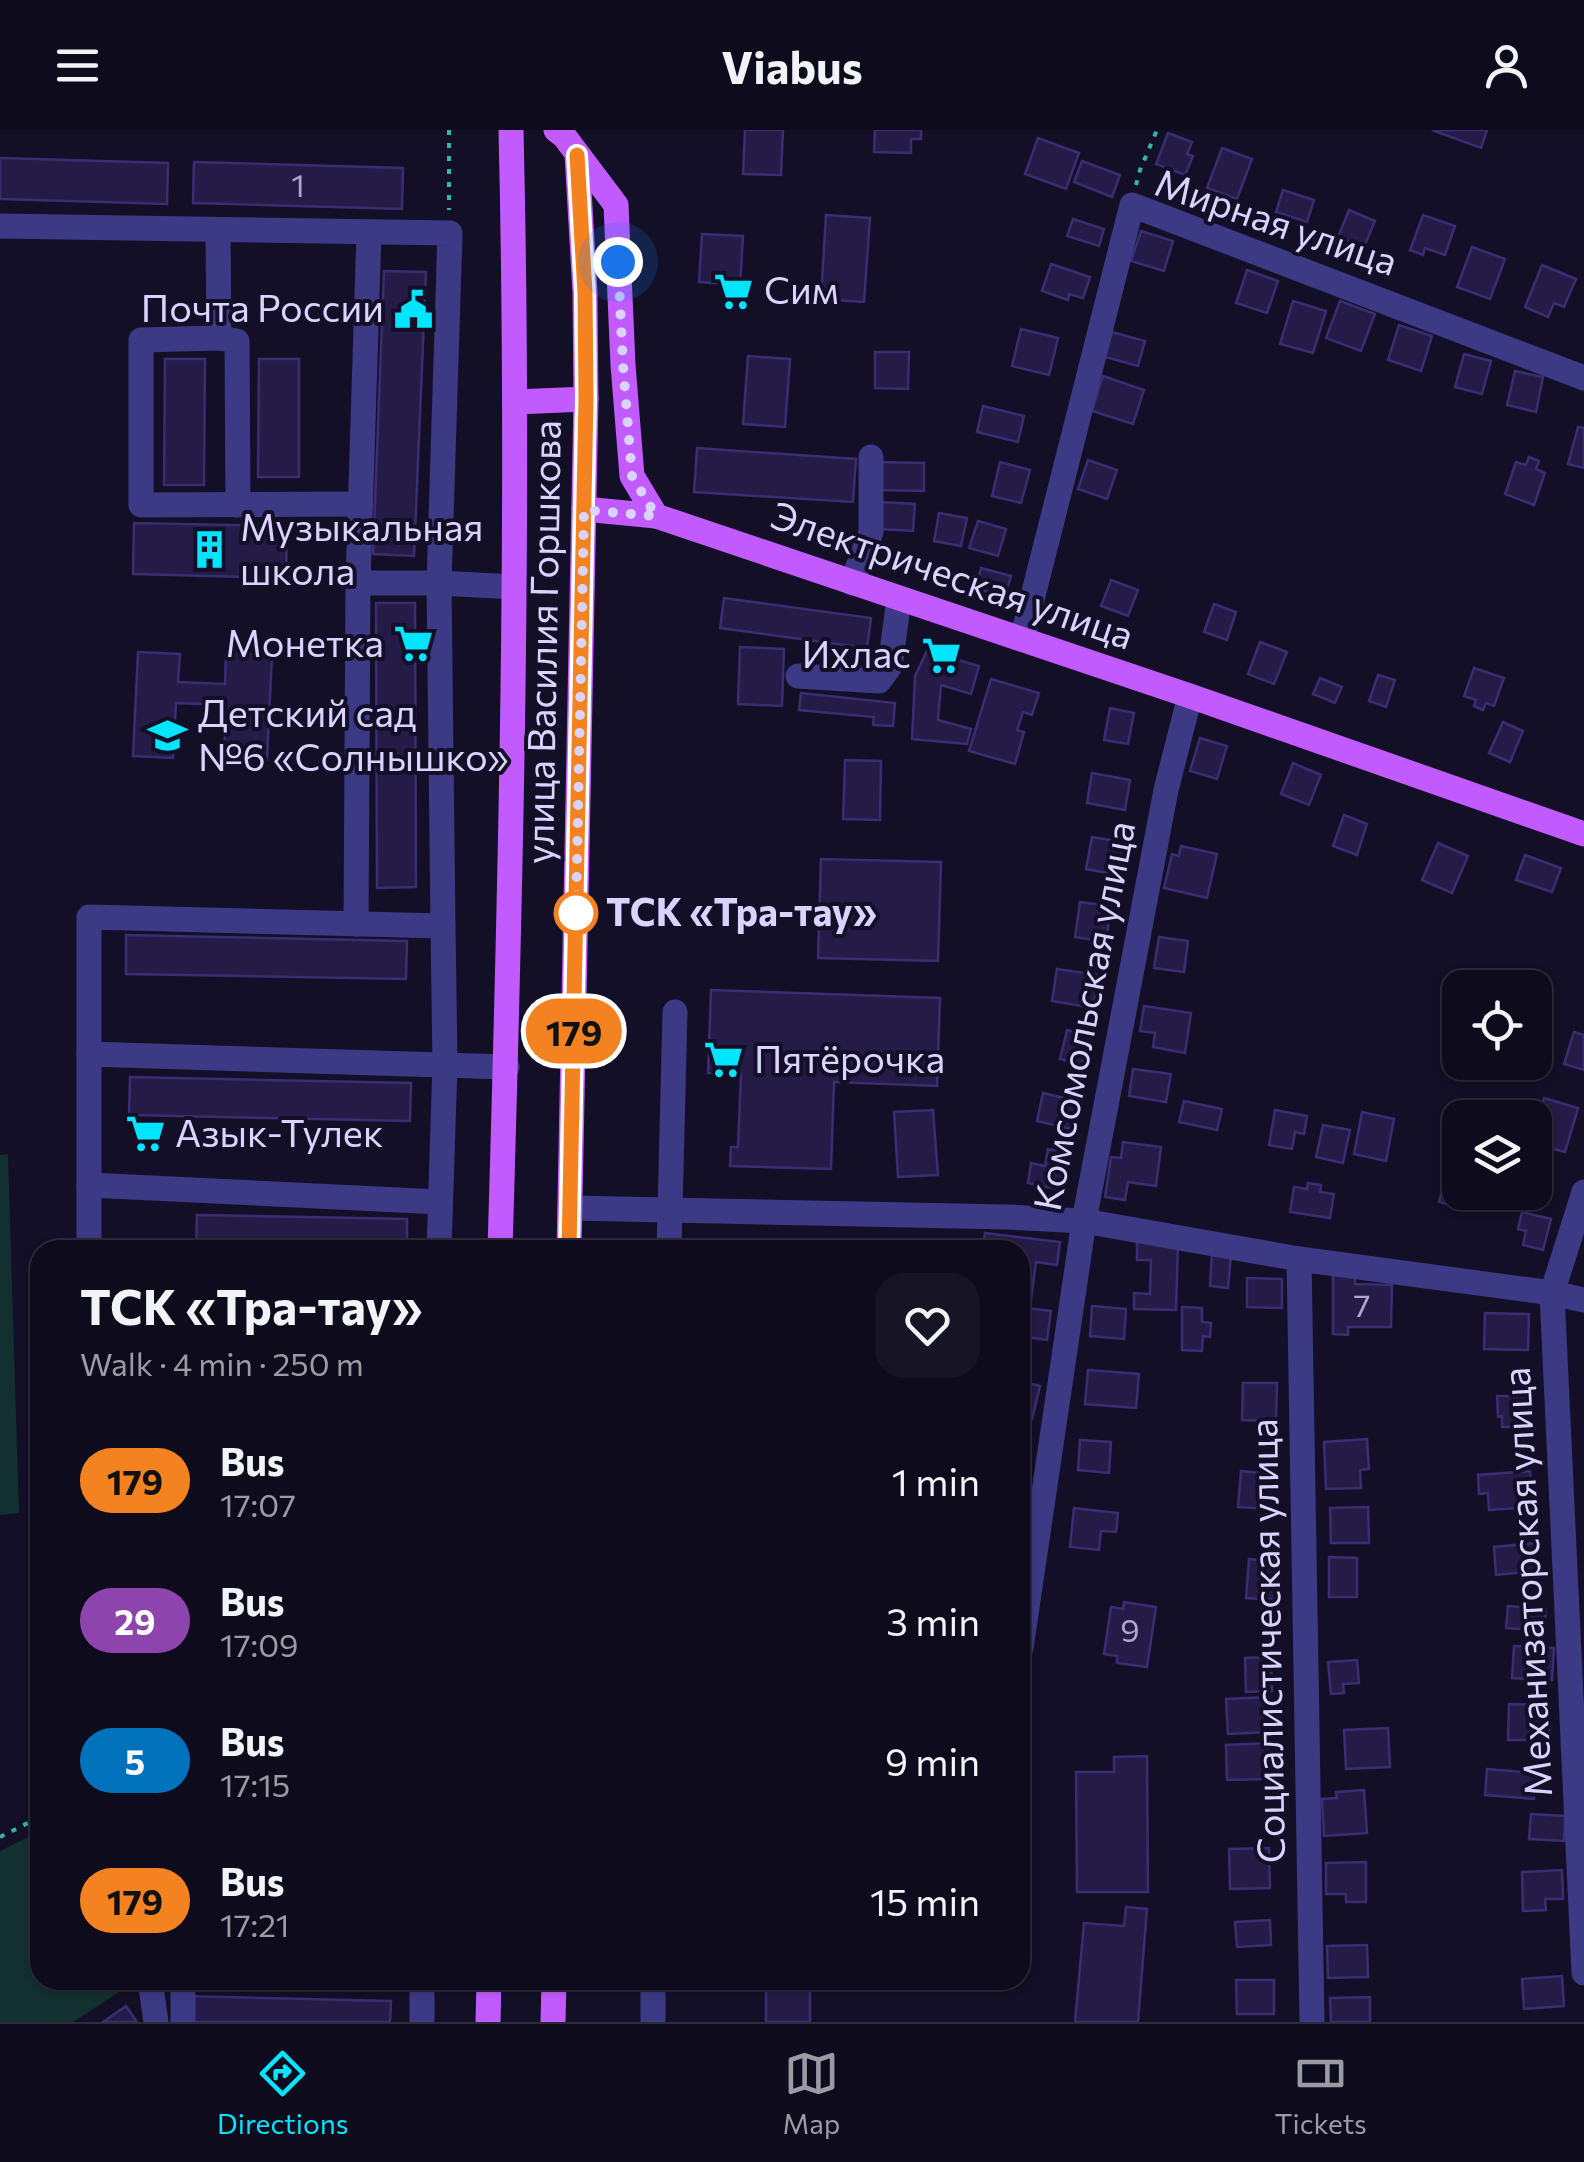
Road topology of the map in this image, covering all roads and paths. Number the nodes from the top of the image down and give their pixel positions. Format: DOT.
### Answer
graph roads {
  1 [pos="448,130"];
  2 [pos="511,130"];
  3 [pos="556,130"];
  4 [pos="1157,130"];
  5 [pos="577,155"];
  6 [pos="1132,204"];
  7 [pos="0,226"];
  8 [pos="218,230"];
  9 [pos="369,232"];
  10 [pos="450,233"];
  11 [pos="219,338"];
  12 [pos="1584,378"];
  13 [pos="586,399"];
  14 [pos="515,402"];
  15 [pos="871,457"];
  16 [pos="360,504"];
  17 [pos="238,505"];
  18 [pos="584,510"];
  19 [pos="656,516"];
  20 [pos="358,583"];
  21 [pos="439,583"];
  22 [pos="852,583"];
  23 [pos="514,587"];
  24 [pos="899,599"];
  25 [pos="1022,639"];
  26 [pos="798,676"];
  27 [pos="1190,696"];
  28 [pos="1584,834"];
  29 [pos="356,924"];
  30 [pos="443,926"];
  31 [pos="674,1012"];
  32 [pos="88,1054"];
  33 [pos="444,1064"];
  34 [pos="507,1067"];
  35 [pos="89,1185"];
  36 [pos="1584,1192"];
  37 [pos="440,1202"];
  38 [pos="570,1208"];
  39 [pos="671,1210"];
  40 [pos="1084,1221"];
  41 [pos="89,1240"];
  42 [pos="439,1240"];
  43 [pos="500,1240"];
  44 [pos="569,1240"];
  45 [pos="670,1240"];
  46 [pos="1299,1259"];
  47 [pos="1552,1293"];
  48 [pos="1584,1300"];
  49 [pos="1030,1587"];
  50 [pos="30,1822"];
  51 [pos="0,1837"];
  52 [pos="1584,1973"];
  53 [pos="151,1990"];
  54 [pos="183,1990"];
  55 [pos="422,1990"];
  56 [pos="489,1990"];
  57 [pos="554,1990"];
  58 [pos="653,1990"];
  59 [pos="156,2022"];
  60 [pos="183,2022"];
  61 [pos="422,2022"];
  62 [pos="488,2022"];
  63 [pos="552,2022"];
  64 [pos="653,2022"];
  65 [pos="1312,2022"];
  1 -- 10 [label="path"];
  2 -- 14 [label="main road, улица Василия Горшкова"];
  3 -- 5 [label="main road"];
  4 -- 6 [label="path"];
  5 -- 13 [label="main road, улица Василия Горшкова"];
  5 -- 19 [label="main road"];
  6 -- 12 [label="street, Мирная улица"];
  6 -- 25 [label="street, Мирная улица"];
  7 -- 8 [label="street"];
  8 -- 9 [label="street"];
  8 -- 11 [label="street"];
  9 -- 10 [label="street"];
  9 -- 16 [label="street"];
  10 -- 21 [label="street"];
  11 -- 17 [label="street"];
  11 -- 17 [label="street"];
  13 -- 14 [label="main road"];
  13 -- 18 [label="main road, улица Василия Горшкова"];
  14 -- 23 [label="main road, улица Василия Горшкова"];
  15 -- 22 [label="street"];
  16 -- 17 [label="street"];
  16 -- 20 [label="street"];
  18 -- 19 [label="main road, Электрическая улица"];
  18 -- 38 [label="main road, улица Василия Горшкова"];
  19 -- 22 [label="main road, Электрическая улица"];
  20 -- 21 [label="street"];
  20 -- 29 [label="street"];
  21 -- 23 [label="street"];
  21 -- 30 [label="street"];
  22 -- 24 [label="main road, Электрическая улица"];
  23 -- 34 [label="main road, улица Василия Горшкова"];
  24 -- 25 [label="main road, Электрическая улица"];
  24 -- 26 [label="street"];
  25 -- 27 [label="main road, Электрическая улица"];
  27 -- 28 [label="main road, Электрическая улица"];
  27 -- 40 [label="street, Комсомольская улица"];
  29 -- 30 [label="street"];
  29 -- 32 [label="street"];
  30 -- 33 [label="street"];
  31 -- 39 [label="street"];
  32 -- 33 [label="street"];
  32 -- 35 [label="street"];
  33 -- 34 [label="street"];
  33 -- 37 [label="street"];
  34 -- 43 [label="main road, улица Василия Горшкова"];
  35 -- 37 [label="street"];
  35 -- 41 [label="street"];
  36 -- 47 [label="street, Механизаторская улица"];
  37 -- 42 [label="street"];
  38 -- 39 [label="street"];
  38 -- 44 [label="main road, улица Василия Горшкова"];
  39 -- 40 [label="street"];
  39 -- 45 [label="street"];
  40 -- 46 [label="street"];
  40 -- 49 [label="street, Комсомольская улица"];
  46 -- 47 [label="street"];
  46 -- 65 [label="street, Социалистическая улица"];
  47 -- 48 [label="street"];
  47 -- 52 [label="street, Механизаторская улица"];
  50 -- 51 [label="path"];
  53 -- 59 [label="street"];
  54 -- 60 [label="street"];
  55 -- 61 [label="street"];
  56 -- 62 [label="main road"];
  57 -- 63 [label="main road"];
  58 -- 64 [label="street"];
}
